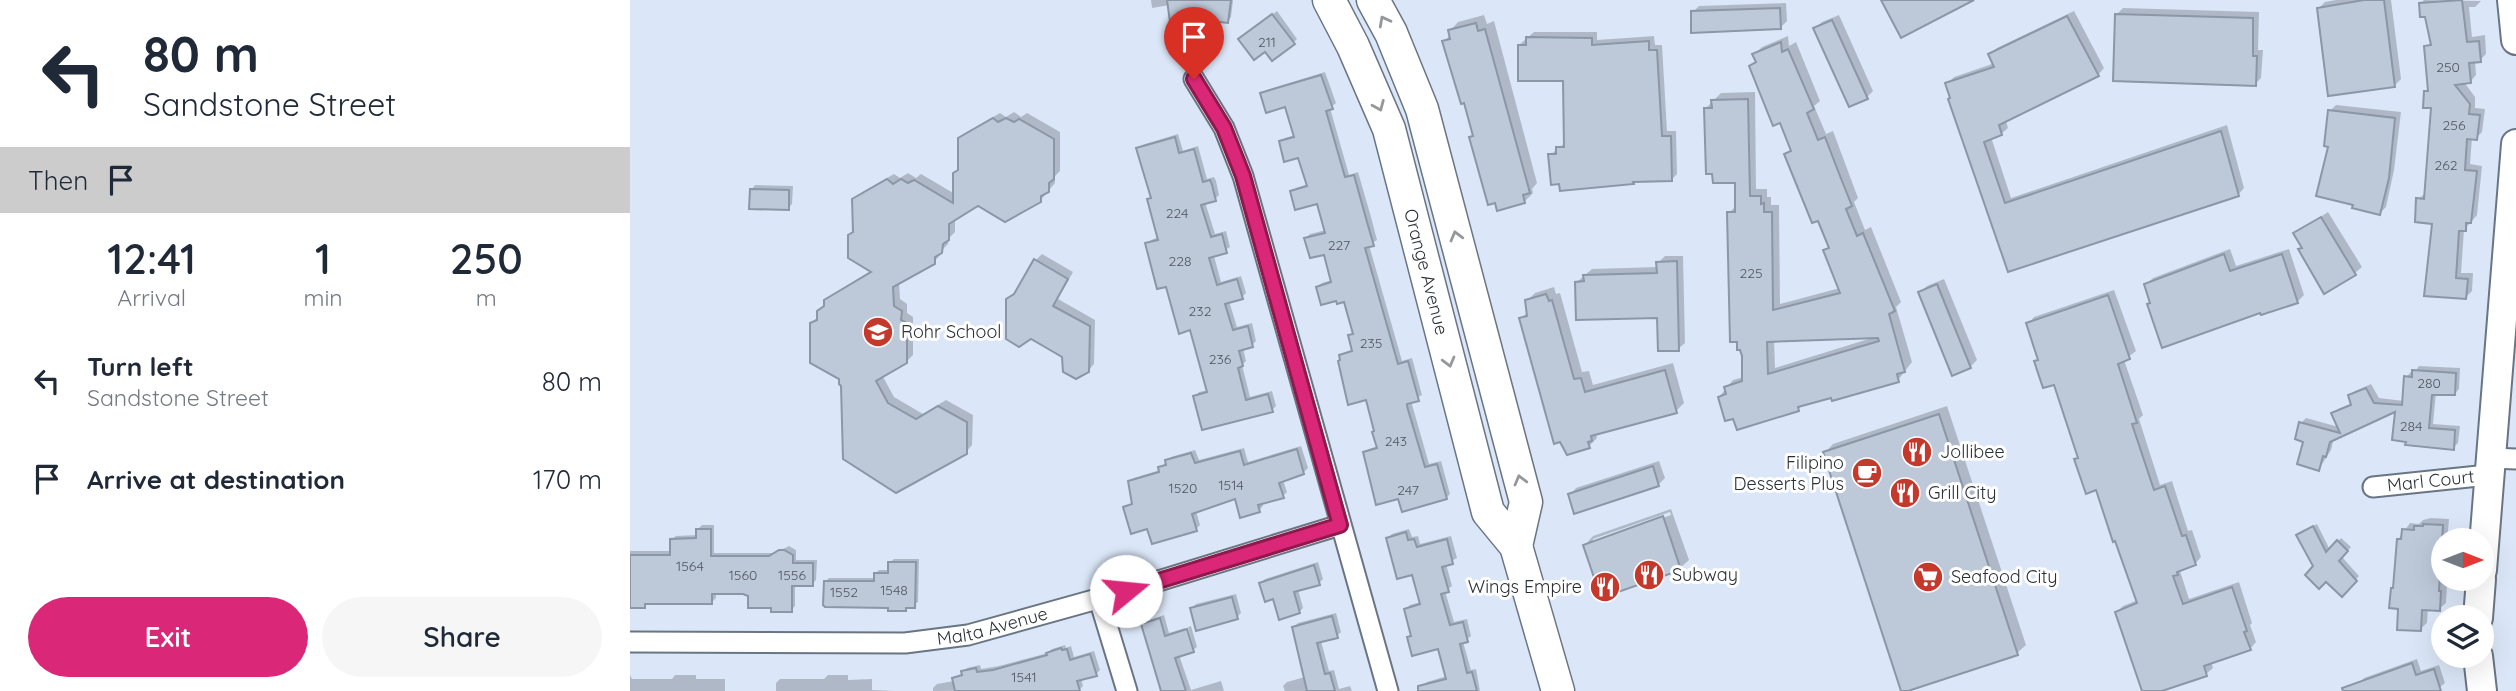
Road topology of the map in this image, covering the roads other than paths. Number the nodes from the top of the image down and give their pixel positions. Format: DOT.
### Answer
graph roads {
  1 [pos="1329,0"];
  2 [pos="1373,0"];
  3 [pos="2512,0"];
  4 [pos="2516,40"];
  5 [pos="1194,79"];
  6 [pos="2516,144"];
  7 [pos="1469,284"];
  8 [pos="1432,296"];
  9 [pos="2499,464"];
  10 [pos="2374,487"];
  11 [pos="1340,525"];
  12 [pos="2489,528"];
  13 [pos="1516,546"];
  14 [pos="1099,599"];
  15 [pos="630,642"];
  16 [pos="2479,668"];
  17 [pos="1127,691"];
  18 [pos="1388,691"];
  19 [pos="1558,691"];
  20 [pos="2482,691"];
  1 -- 8 [label="main road, Orange Avenue, one-way"];
  7 -- 2 [label="main road, Orange Avenue, one-way"];
  3 -- 4 [label="street"];
  5 -- 11 [label="street"];
  6 -- 9 [label="street"];
  7 -- 8 [label="main road"];
  13 -- 7 [label="main road, Orange Avenue, one-way"];
  8 -- 13 [label="main road, Orange Avenue, one-way"];
  9 -- 10 [label="street, Marl Court"];
  9 -- 12 [label="street"];
  11 -- 14 [label="street, Malta Avenue"];
  11 -- 18 [label="street"];
  13 -- 19 [label="main road, Orange Avenue"];
  14 -- 15 [label="street, Malta Avenue"];
  14 -- 17 [label="street"];
  16 -- 20 [label="street"];
}
